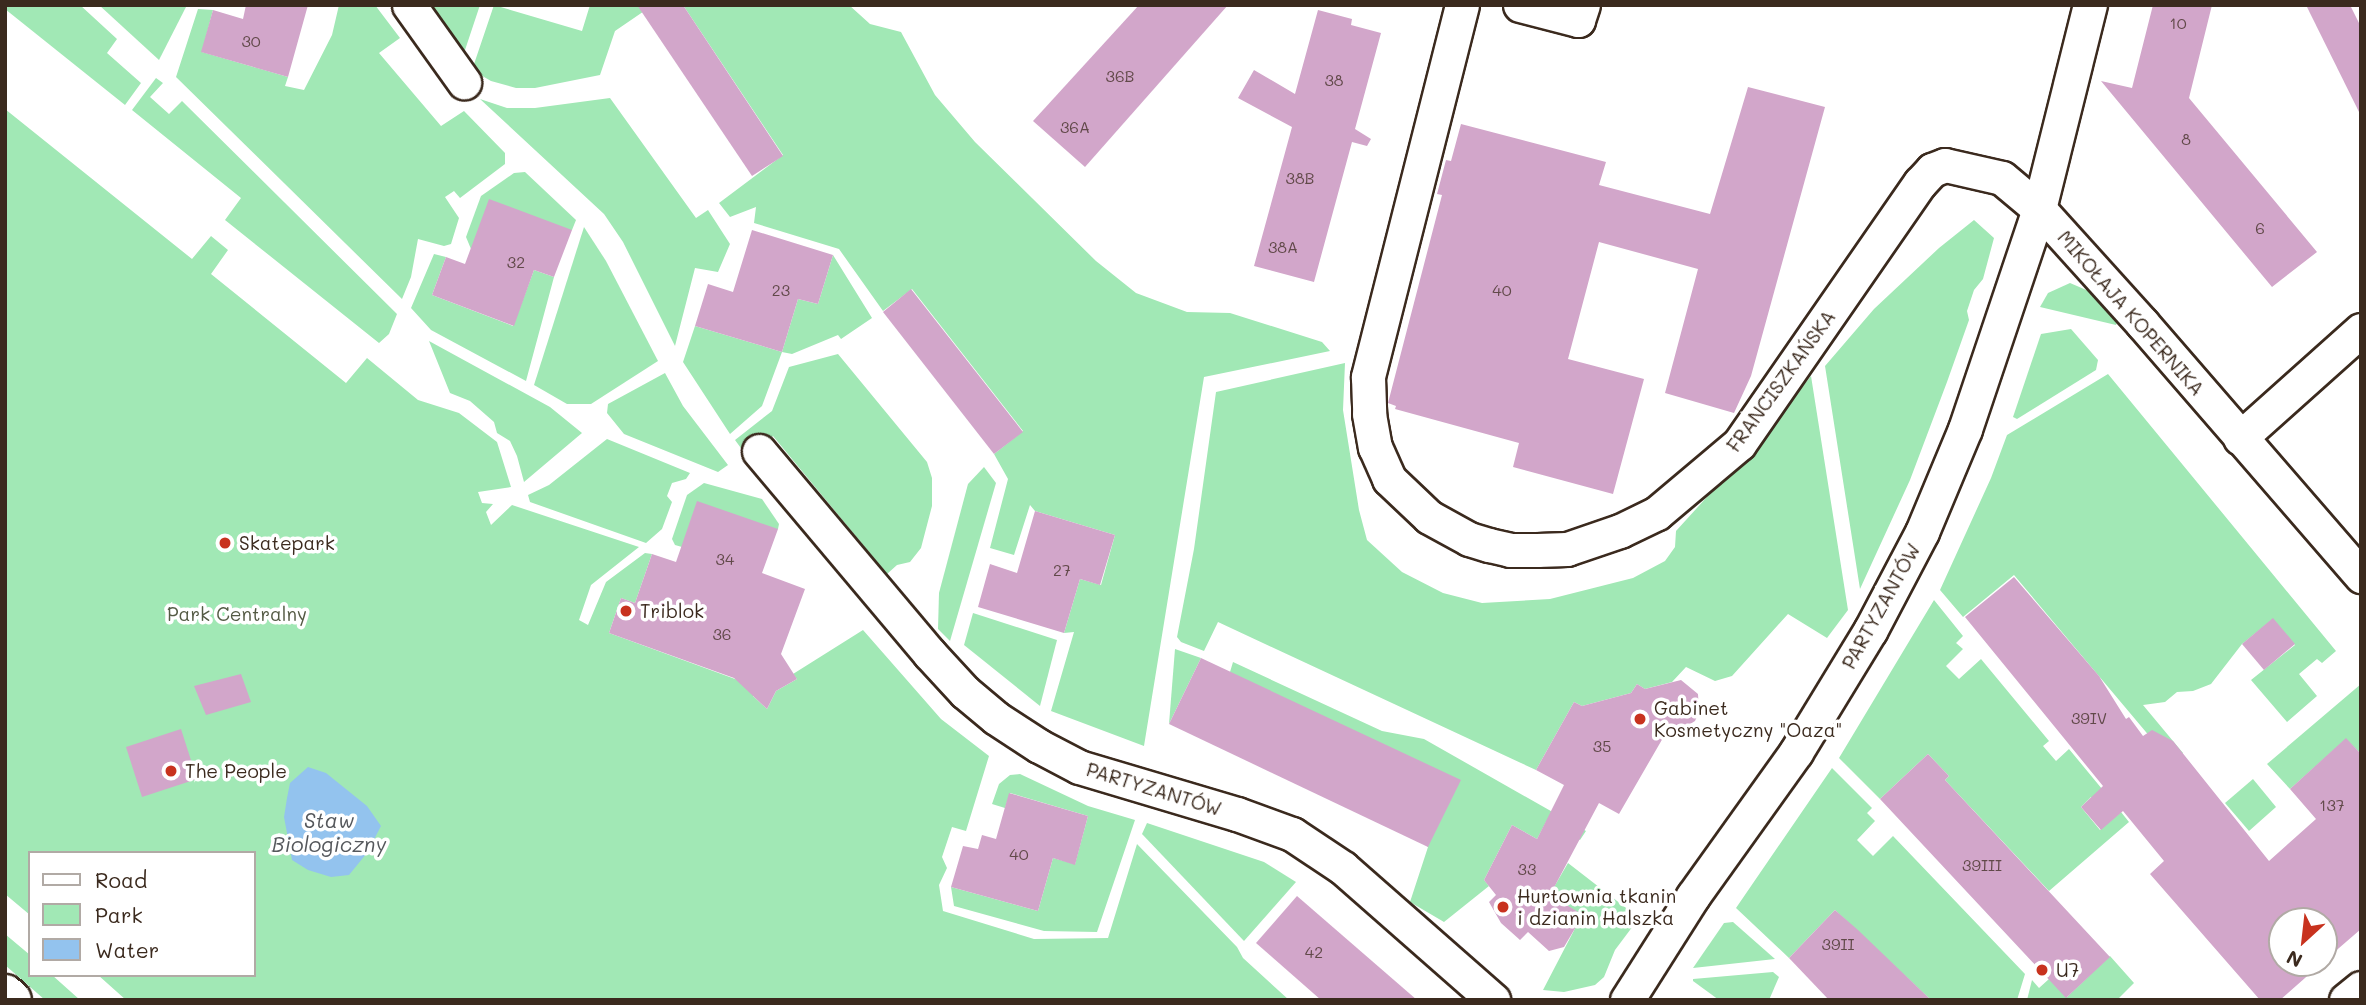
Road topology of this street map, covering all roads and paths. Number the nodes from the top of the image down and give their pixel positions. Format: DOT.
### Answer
graph roads {
  1 [pos="410,5"];
  2 [pos="1462,5"];
  3 [pos="1520,5"];
  4 [pos="2090,5"];
  5 [pos="1581,13"];
  6 [pos="464,82"];
  7 [pos="2039,209"];
  8 [pos="2361,330"];
  9 [pos="2241,438"];
  10 [pos="759,451"];
  11 [pos="2361,576"];
  12 [pos="2361,988"];
  13 [pos="5,994"];
  14 [pos="12,1000"];
  15 [pos="1493,1000"];
  16 [pos="1627,1000"];
  17 [pos="2346,1000"];
  1 -- 6 [label="street"];
  2 -- 7 [label="street, FRANCISZKAŃSKA"];
  3 -- 5 [label="street"];
  4 -- 7 [label="street"];
  7 -- 9 [label="street, MIKOŁAJA KOPERNIKA"];
  7 -- 16 [label="street, PARTYZANTÓW"];
  8 -- 9 [label="street"];
  9 -- 11 [label="street, MIKOŁAJA KOPERNIKA"];
  10 -- 15 [label="street, PARTYZANTÓW"];
  12 -- 17 [label="street"];
  13 -- 14 [label="street"];
}
